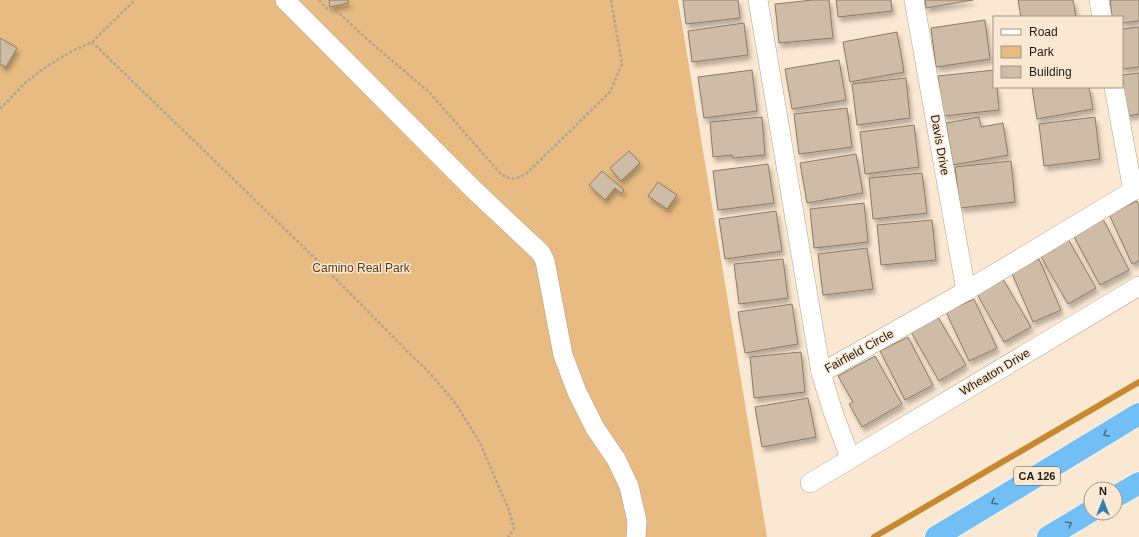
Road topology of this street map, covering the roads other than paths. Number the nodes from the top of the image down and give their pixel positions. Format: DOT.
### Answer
graph roads {
  1 [pos="285,0"];
  2 [pos="758,0"];
  3 [pos="914,0"];
  4 [pos="1099,0"];
  5 [pos="1102,16"];
  6 [pos="1114,88"];
  7 [pos="1136,189"];
  8 [pos="1139,286"];
  9 [pos="966,291"];
  10 [pos="821,373"];
  11 [pos="1139,414"];
  12 [pos="850,458"];
  13 [pos="810,483"];
  14 [pos="1139,483"];
  15 [pos="1123,492"];
  16 [pos="1083,516"];
  17 [pos="636,537"];
  18 [pos="936,537"];
  19 [pos="1048,537"];
  1 -- 17 [label="lane"];
  2 -- 10 [label="lane, Fairfield Circle"];
  3 -- 9 [label="lane, Davis Drive"];
  4 -- 5 [label="lane"];
  6 -- 7 [label="lane"];
  7 -- 9 [label="lane, Fairfield Circle"];
  8 -- 12 [label="lane, Wheaton Drive"];
  9 -- 10 [label="lane, Fairfield Circle"];
  10 -- 12 [label="lane"];
  11 -- 18 [label="highway, CA 126, one-way"];
  12 -- 13 [label="lane, Wheaton Drive"];
  14 -- 15 [label="highway"];
  19 -- 16 [label="highway, one-way"];
}
